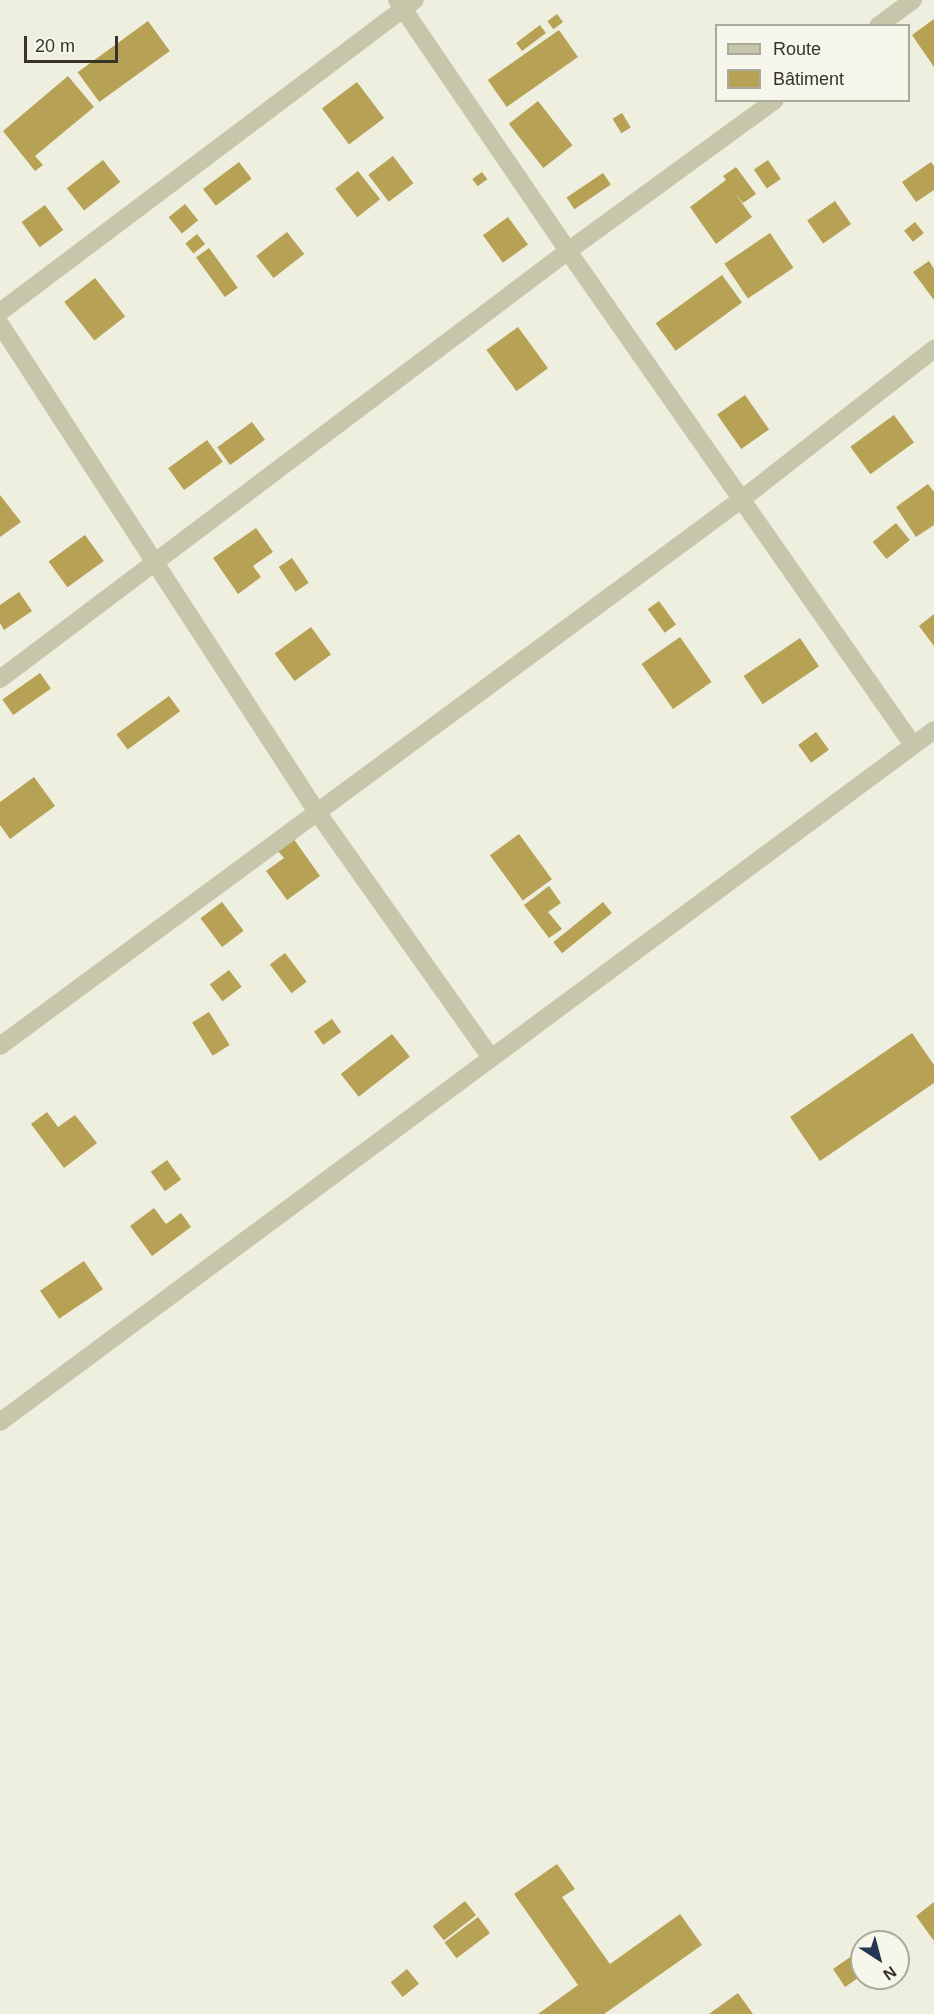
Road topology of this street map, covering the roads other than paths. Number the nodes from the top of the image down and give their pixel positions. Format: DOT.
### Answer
graph roads {
  1 [pos="914,0"];
  2 [pos="405,2"];
  3 [pos="881,24"];
  4 [pos="772,102"];
  5 [pos="568,251"];
  6 [pos="0,312"];
  7 [pos="0,324"];
  8 [pos="934,349"];
  9 [pos="742,499"];
  10 [pos="154,563"];
  11 [pos="0,679"];
  12 [pos="934,730"];
  13 [pos="914,745"];
  14 [pos="317,812"];
  15 [pos="0,1046"];
  16 [pos="491,1058"];
  17 [pos="0,1422"];
  1 -- 3 [label="street"];
  2 -- 5 [label="street"];
  2 -- 6 [label="street"];
  4 -- 5 [label="street"];
  5 -- 9 [label="street"];
  5 -- 10 [label="street"];
  7 -- 10 [label="street"];
  8 -- 9 [label="street"];
  9 -- 13 [label="street"];
  9 -- 14 [label="street"];
  10 -- 11 [label="street"];
  10 -- 14 [label="street"];
  12 -- 13 [label="street"];
  13 -- 16 [label="street"];
  14 -- 15 [label="street"];
  14 -- 16 [label="street"];
  16 -- 17 [label="street"];
}
